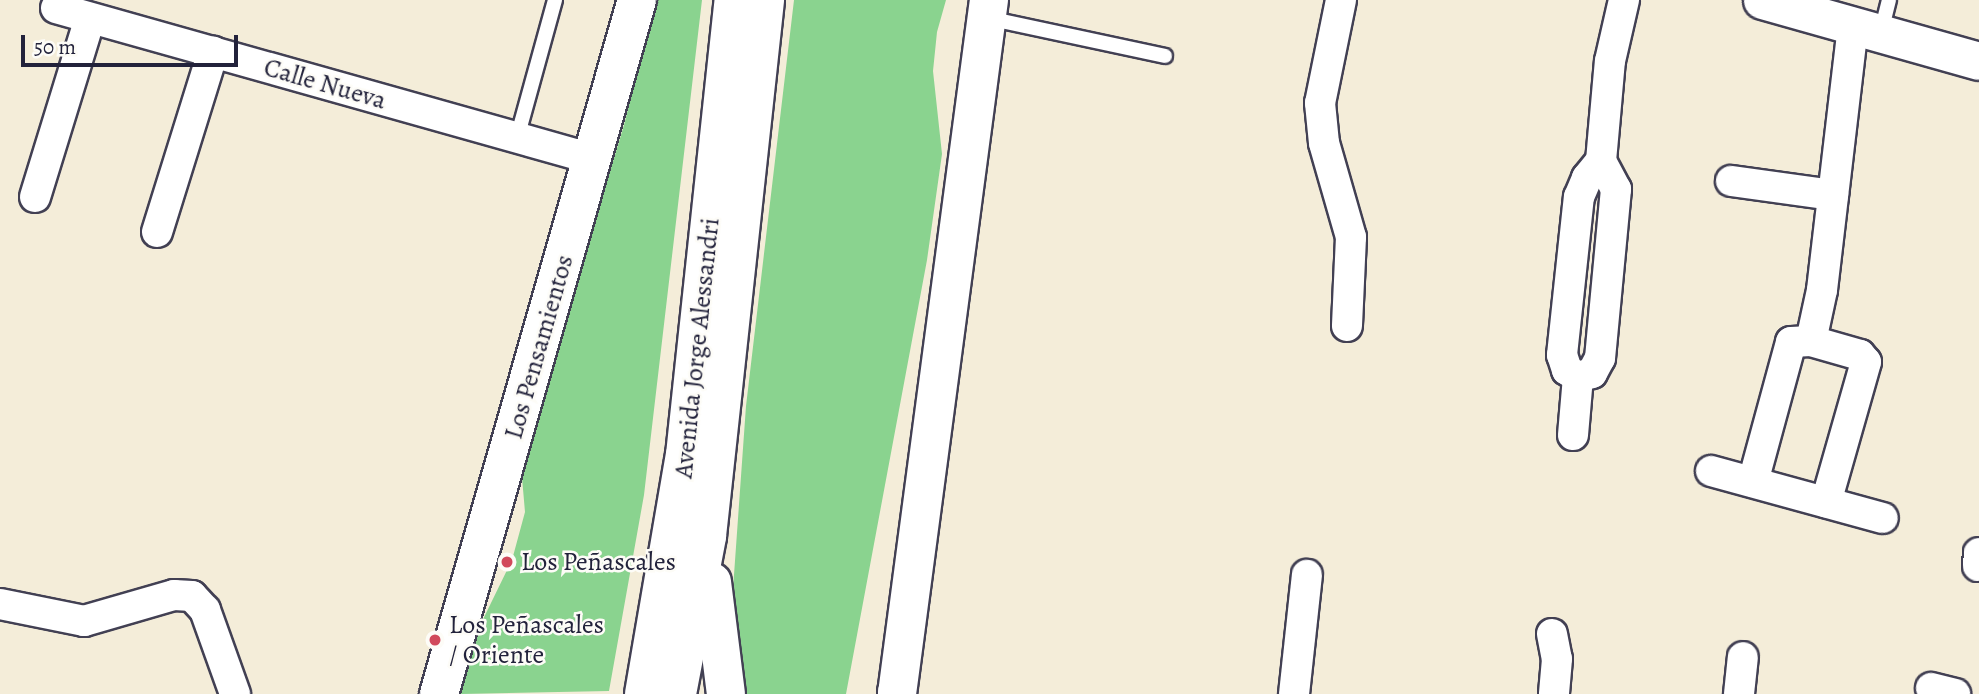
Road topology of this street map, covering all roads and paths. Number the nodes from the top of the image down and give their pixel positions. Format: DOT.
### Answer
graph roads {
  1 [pos="555,0"];
  2 [pos="637,0"];
  3 [pos="734,0"];
  4 [pos="765,0"];
  5 [pos="1341,0"];
  6 [pos="1624,0"];
  7 [pos="1762,0"];
  8 [pos="56,8"];
  9 [pos="988,9"];
  10 [pos="90,18"];
  11 [pos="1874,20"];
  12 [pos="214,52"];
  13 [pos="1165,56"];
  14 [pos="1979,61"];
  15 [pos="517,138"];
  16 [pos="593,159"];
  17 [pos="1731,181"];
  18 [pos="1833,195"];
  19 [pos="35,197"];
  20 [pos="156,232"];
  21 [pos="1347,326"];
  22 [pos="1811,341"];
  23 [pos="1573,435"];
  24 [pos="1711,471"];
  25 [pos="1753,482"];
  26 [pos="1826,502"];
  27 [pos="1884,518"];
  28 [pos="707,536"];
  29 [pos="1307,575"];
  30 [pos="0,604"];
  31 [pos="1552,634"];
  32 [pos="1743,657"];
  33 [pos="235,694"];
  34 [pos="439,694"];
  35 [pos="644,694"];
  36 [pos="677,694"];
  37 [pos="726,694"];
  38 [pos="903,694"];
  39 [pos="1294,694"];
  40 [pos="1554,694"];
  41 [pos="1739,694"];
  1 -- 15 [label="lane"];
  2 -- 16 [label="main road, Los Pensamientos"];
  3 -- 35 [label="main road, Avenida Jorge Alessandri"];
  4 -- 28 [label="main road, Avenida Jorge Alessandri"];
  5 -- 21 [label="street"];
  6 -- 23 [label="street"];
  7 -- 11 [label="street"];
  8 -- 10 [label="street, Calle Nueva"];
  9 -- 13 [label="lane"];
  9 -- 38 [label="main road"];
  10 -- 12 [label="street, Calle Nueva"];
  10 -- 19 [label="street"];
  11 -- 14 [label="street"];
  11 -- 18 [label="street"];
  12 -- 15 [label="street, Calle Nueva"];
  12 -- 20 [label="street"];
  15 -- 16 [label="street, Calle Nueva"];
  16 -- 34 [label="main road, Los Pensamientos"];
  17 -- 18 [label="street"];
  18 -- 22 [label="street"];
  22 -- 25 [label="street"];
  22 -- 26 [label="street"];
  24 -- 25 [label="street"];
  25 -- 26 [label="street"];
  26 -- 27 [label="street"];
  28 -- 36 [label="main road, Avenida Jorge Alessandri"];
  28 -- 37 [label="main road"];
  29 -- 39 [label="street"];
  30 -- 33 [label="street"];
  31 -- 40 [label="street"];
  32 -- 41 [label="street"];
}
